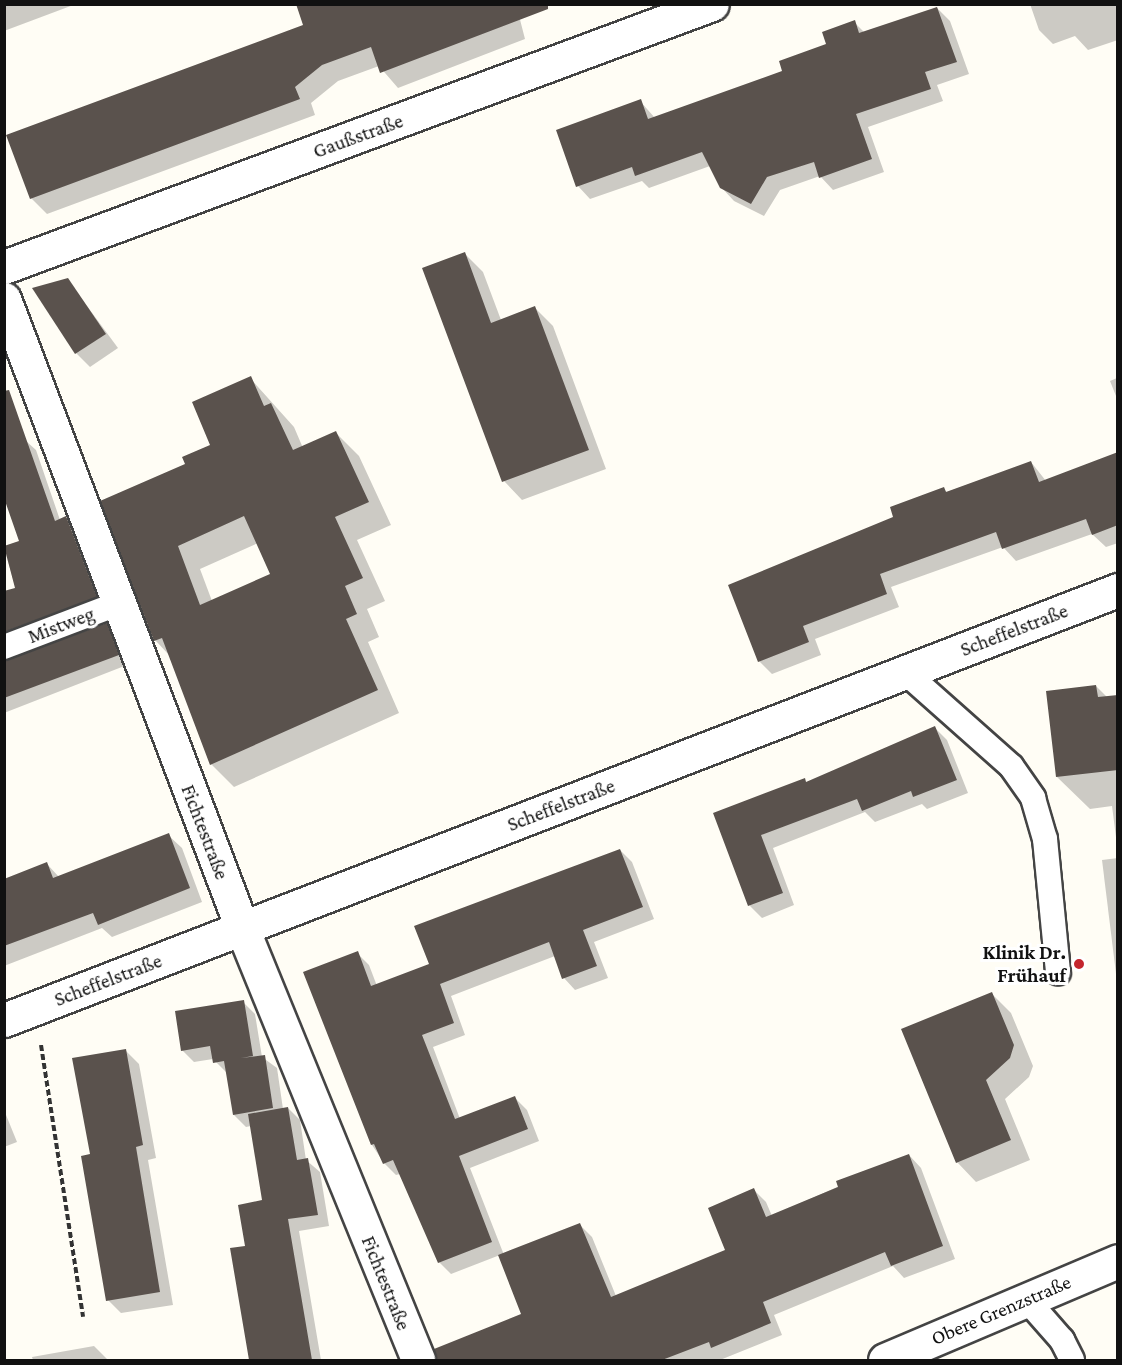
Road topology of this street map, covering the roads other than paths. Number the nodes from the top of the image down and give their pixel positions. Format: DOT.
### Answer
graph roads {
  1 [pos="712,4"];
  2 [pos="4,267"];
  3 [pos="4,299"];
  4 [pos="1118,590"];
  5 [pos="117,604"];
  6 [pos="4,646"];
  7 [pos="905,672"];
  8 [pos="242,928"];
  9 [pos="1058,972"];
  10 [pos="4,1020"];
  11 [pos="1118,1261"];
  12 [pos="1026,1299"];
  13 [pos="418,1360"];
  14 [pos="891,1360"];
  15 [pos="1072,1360"];
  1 -- 2 [label="street, Gaußstraße"];
  3 -- 5 [label="street, Fichtestraße"];
  4 -- 7 [label="street, Scheffelstraße"];
  5 -- 6 [label="lane, Mistweg"];
  5 -- 8 [label="street, Fichtestraße"];
  7 -- 8 [label="street, Scheffelstraße"];
  7 -- 9 [label="lane"];
  8 -- 10 [label="street, Scheffelstraße"];
  8 -- 13 [label="street, Fichtestraße"];
  11 -- 12 [label="street, Obere Grenzstraße"];
  12 -- 14 [label="street, Obere Grenzstraße"];
  12 -- 15 [label="lane"];
}
